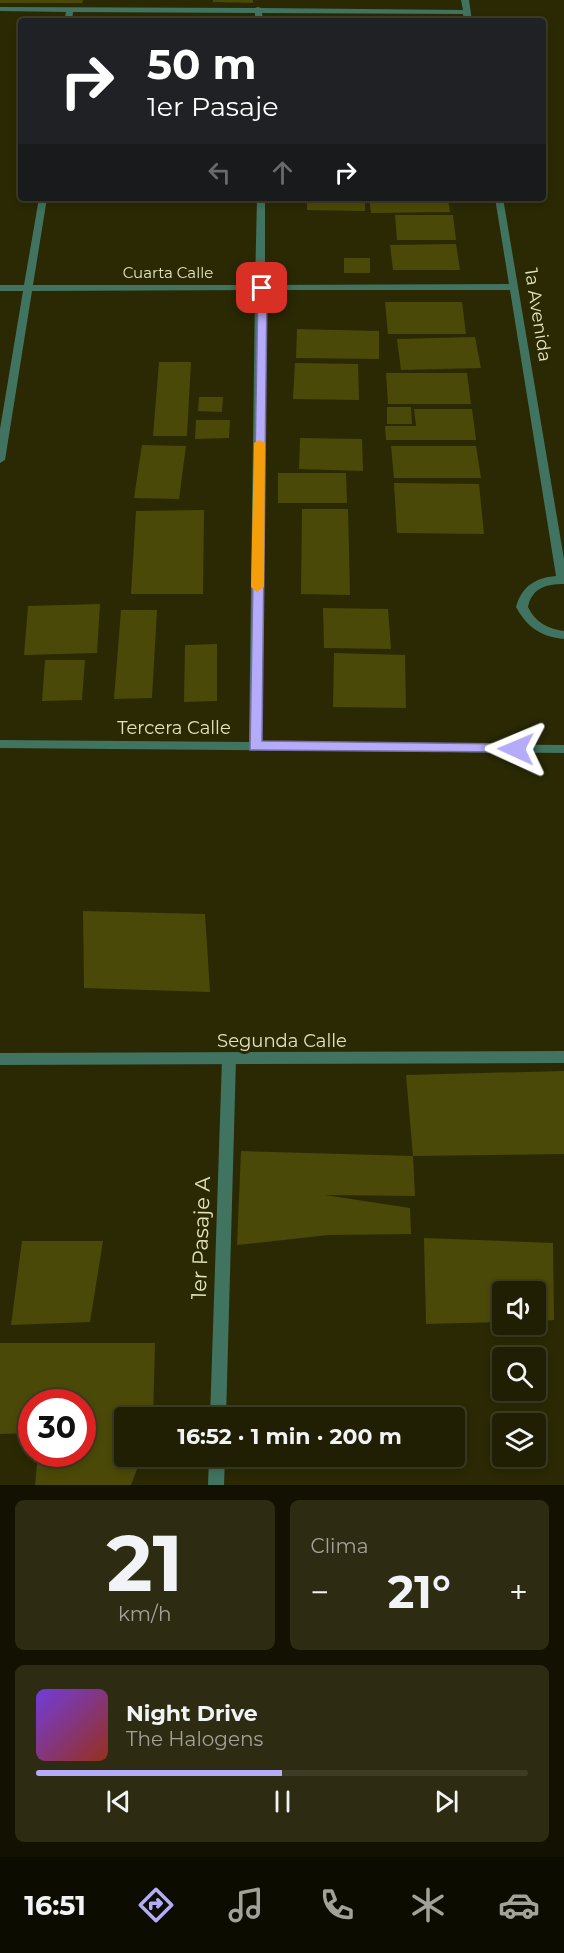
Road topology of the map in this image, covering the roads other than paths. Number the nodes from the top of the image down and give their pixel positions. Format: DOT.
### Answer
graph roads {
  1 [pos="465,0"];
  2 [pos="0,9"];
  3 [pos="70,9"];
  4 [pos="258,9"];
  5 [pos="466,12"];
  6 [pos="68,18"];
  7 [pos="258,18"];
  8 [pos="467,18"];
  9 [pos="43,201"];
  10 [pos="261,201"];
  11 [pos="500,201"];
  12 [pos="515,287"];
  13 [pos="0,288"];
  14 [pos="30,288"];
  15 [pos="262,288"];
  16 [pos="0,460"];
  17 [pos="563,580"];
  18 [pos="564,635"];
  19 [pos="0,744"];
  20 [pos="255,746"];
  21 [pos="564,749"];
  22 [pos="564,1057"];
  23 [pos="0,1059"];
  24 [pos="229,1059"];
  25 [pos="218,1407"];
  26 [pos="217,1467"];
  27 [pos="216,1485"];
  1 -- 5 [label="street"];
  2 -- 3 [label="street"];
  3 -- 4 [label="street"];
  3 -- 6 [label="street"];
  4 -- 5 [label="street"];
  4 -- 7 [label="street"];
  5 -- 8 [label="street"];
  9 -- 14 [label="street"];
  10 -- 15 [label="street"];
  11 -- 12 [label="street, 1a Avenida"];
  12 -- 15 [label="street, Cuarta Calle"];
  12 -- 17 [label="street, 1a Avenida"];
  13 -- 14 [label="street, Cuarta Calle"];
  14 -- 15 [label="street, Cuarta Calle"];
  14 -- 16 [label="street"];
  15 -- 20 [label="street"];
  17 -- 18 [label="street, 1a Avenida"];
  19 -- 20 [label="street, Tercera Calle"];
  20 -- 21 [label="street, Tercera Calle"];
  22 -- 24 [label="street, Segunda Calle"];
  23 -- 24 [label="street, Segunda Calle"];
  24 -- 25 [label="street, 1er Pasaje A"];
  26 -- 27 [label="street"];
}
